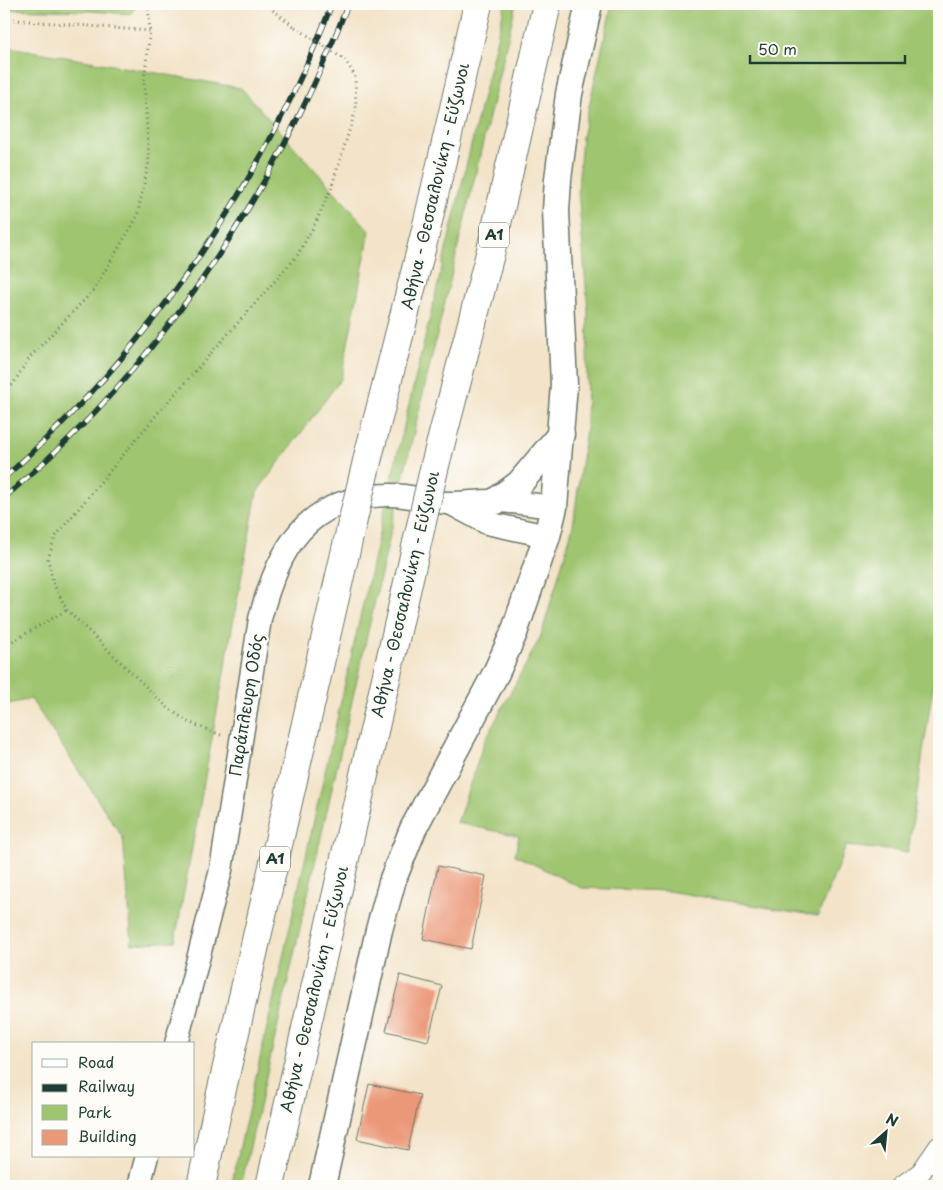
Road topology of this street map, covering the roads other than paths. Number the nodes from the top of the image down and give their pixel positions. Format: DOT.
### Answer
graph roads {
  1 [pos="478,4"];
  2 [pos="547,4"];
  3 [pos="589,4"];
  4 [pos="561,434"];
  5 [pos="496,501"];
  6 [pos="449,503"];
  7 [pos="554,508"];
  8 [pos="547,536"];
  9 [pos="177,1042"];
  10 [pos="939,1146"];
  11 [pos="146,1158"];
  12 [pos="139,1186"];
  13 [pos="201,1186"];
  14 [pos="270,1186"];
  15 [pos="322,1186"];
  16 [pos="901,1186"];
  1 -- 13 [label="highway, Αθήνα - Θεσσαλονίκη - Εύζωνοι / Α1, bridge"];
  2 -- 14 [label="highway, Αθήνα - Θεσσαλονίκη - Εύζωνοι / Α1, bridge"];
  3 -- 4 [label="main road"];
  4 -- 5 [label="main road"];
  4 -- 7 [label="main road"];
  5 -- 6 [label="street, Παράπλευρη Οδός"];
  5 -- 7 [label="street, Παράπλευρη Οδός"];
  6 -- 8 [label="street, Παράπλευρη Οδός"];
  6 -- 9 [label="street, Παράπλευρη Οδός"];
  7 -- 8 [label="main road"];
  8 -- 15 [label="main road"];
  10 -- 16 [label="street"];
  11 -- 12 [label="street"];
}
